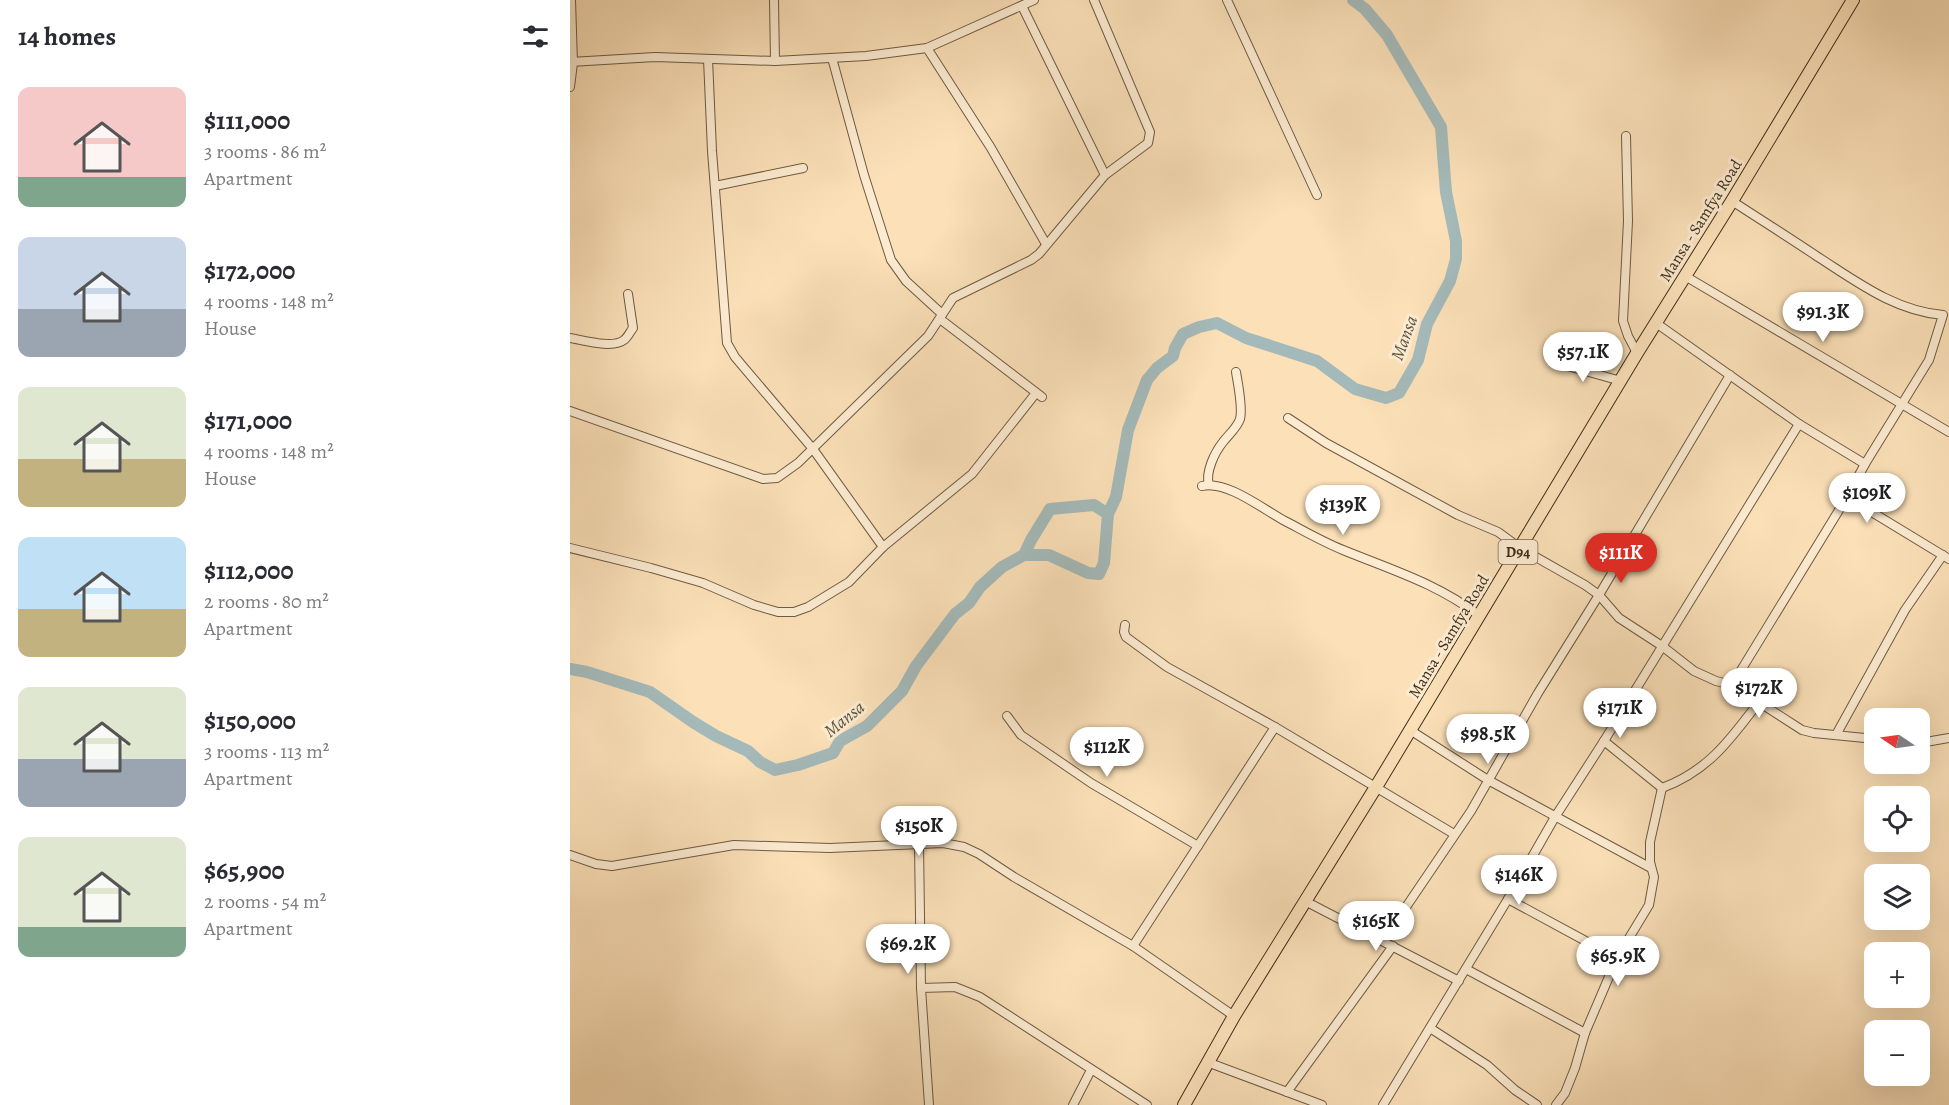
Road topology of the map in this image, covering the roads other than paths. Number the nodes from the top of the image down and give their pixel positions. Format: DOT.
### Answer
graph roads {
  1 [pos="571,0"];
  2 [pos="774,0"];
  3 [pos="1034,0"];
  4 [pos="1094,0"];
  5 [pos="1227,0"];
  6 [pos="1853,0"];
  7 [pos="1022,6"];
  8 [pos="927,48"];
  9 [pos="832,58"];
  10 [pos="708,59"];
  11 [pos="775,61"];
  12 [pos="572,62"];
  13 [pos="570,87"];
  14 [pos="1626,136"];
  15 [pos="803,168"];
  16 [pos="1105,175"];
  17 [pos="715,186"];
  18 [pos="1317,195"];
  19 [pos="1732,201"];
  20 [pos="1046,244"];
  21 [pos="1685,276"];
  22 [pos="628,294"];
  23 [pos="1946,313"];
  24 [pos="941,316"];
  25 [pos="1656,323"];
  26 [pos="570,338"];
  27 [pos="1637,353"];
  28 [pos="1557,360"];
  29 [pos="1236,372"];
  30 [pos="1730,375"];
  31 [pos="1621,381"];
  32 [pos="1901,404"];
  33 [pos="570,411"];
  34 [pos="1288,418"];
  35 [pos="1799,424"];
  36 [pos="1949,432"];
  37 [pos="813,449"];
  38 [pos="1865,464"];
  39 [pos="1847,497"];
  40 [pos="882,547"];
  41 [pos="570,548"];
  42 [pos="1520,548"];
  43 [pos="1946,557"];
  44 [pos="1599,595"];
  45 [pos="1480,616"];
  46 [pos="1125,625"];
  47 [pos="1662,646"];
  48 [pos="1732,685"];
  49 [pos="1758,703"];
  50 [pos="1007,716"];
  51 [pos="1275,727"];
  52 [pos="1410,730"];
  53 [pos="1836,735"];
  54 [pos="1864,738"];
  55 [pos="1949,738"];
  56 [pos="1604,741"];
  57 [pos="1930,741"];
  58 [pos="1488,780"];
  59 [pos="1376,787"];
  60 [pos="1662,788"];
  61 [pos="1555,817"];
  62 [pos="1454,834"];
  63 [pos="919,844"];
  64 [pos="1198,846"];
  65 [pos="570,855"];
  66 [pos="1651,868"];
  67 [pos="1508,899"];
  68 [pos="1305,901"];
  69 [pos="1383,941"];
  70 [pos="1133,946"];
  71 [pos="1393,946"];
  72 [pos="1617,958"];
  73 [pos="1466,969"];
  74 [pos="1459,981"];
  75 [pos="921,988"];
  76 [pos="1234,1016"];
  77 [pos="1430,1028"];
  78 [pos="1585,1033"];
  79 [pos="1208,1062"];
  80 [pos="1091,1070"];
  81 [pos="1287,1092"];
  82 [pos="929,1105"];
  83 [pos="1073,1105"];
  84 [pos="1147,1105"];
  85 [pos="1184,1105"];
  86 [pos="1322,1105"];
  87 [pos="1383,1105"];
  88 [pos="1537,1105"];
  89 [pos="1556,1105"];
  1 -- 12 [label="street"];
  2 -- 11 [label="street"];
  3 -- 7 [label="street"];
  4 -- 16 [label="street"];
  5 -- 18 [label="street"];
  6 -- 19 [label="main road, Mansa - Samfya Road / D94"];
  7 -- 8 [label="street"];
  7 -- 16 [label="street"];
  8 -- 9 [label="street"];
  8 -- 20 [label="street"];
  9 -- 11 [label="street"];
  9 -- 24 [label="street"];
  10 -- 11 [label="street"];
  10 -- 12 [label="street"];
  10 -- 17 [label="street"];
  12 -- 13 [label="street"];
  14 -- 27 [label="street"];
  15 -- 17 [label="street"];
  16 -- 20 [label="street"];
  17 -- 37 [label="street"];
  19 -- 21 [label="main road, Mansa - Samfya Road / D94"];
  19 -- 23 [label="street"];
  20 -- 24 [label="street"];
  21 -- 25 [label="main road, Mansa - Samfya Road / D94"];
  21 -- 32 [label="street"];
  22 -- 26 [label="street"];
  23 -- 32 [label="street"];
  24 -- 37 [label="street"];
  24 -- 40 [label="street"];
  25 -- 27 [label="main road, Mansa - Samfya Road / D94"];
  25 -- 30 [label="street"];
  27 -- 31 [label="main road, Mansa - Samfya Road / D94"];
  28 -- 31 [label="street"];
  29 -- 45 [label="street"];
  30 -- 35 [label="street"];
  30 -- 44 [label="street"];
  31 -- 42 [label="main road, Mansa - Samfya Road / D94"];
  32 -- 36 [label="street"];
  32 -- 38 [label="street"];
  33 -- 37 [label="street"];
  34 -- 42 [label="street"];
  35 -- 38 [label="street"];
  35 -- 47 [label="street"];
  37 -- 40 [label="street"];
  38 -- 39 [label="street"];
  39 -- 43 [label="street"];
  39 -- 48 [label="street"];
  40 -- 41 [label="street"];
  42 -- 44 [label="street"];
  42 -- 45 [label="main road, Mansa - Samfya Road / D94"];
  43 -- 53 [label="street"];
  44 -- 47 [label="street"];
  44 -- 58 [label="street"];
  45 -- 52 [label="main road, Mansa - Samfya Road / D94"];
  46 -- 51 [label="street"];
  47 -- 48 [label="street"];
  47 -- 56 [label="street"];
  48 -- 49 [label="street"];
  49 -- 53 [label="street"];
  49 -- 60 [label="street"];
  50 -- 64 [label="street"];
  51 -- 59 [label="street"];
  51 -- 64 [label="street"];
  52 -- 58 [label="street"];
  52 -- 59 [label="main road, Mansa - Samfya Road / D94"];
  53 -- 54 [label="street"];
  55 -- 57 [label="street"];
  56 -- 60 [label="street"];
  56 -- 61 [label="street"];
  58 -- 61 [label="street"];
  58 -- 62 [label="street"];
  59 -- 62 [label="street"];
  59 -- 68 [label="main road, Mansa - Samfya Road / D94"];
  60 -- 66 [label="street"];
  61 -- 66 [label="street"];
  61 -- 67 [label="street"];
  62 -- 69 [label="street"];
  63 -- 65 [label="street"];
  63 -- 70 [label="street"];
  63 -- 75 [label="street"];
  64 -- 70 [label="street"];
  66 -- 72 [label="street"];
  67 -- 72 [label="street"];
  67 -- 73 [label="street"];
  68 -- 69 [label="street"];
  68 -- 76 [label="main road, Mansa - Samfya Road / D94"];
  69 -- 71 [label="street"];
  70 -- 76 [label="street"];
  71 -- 74 [label="street"];
  71 -- 81 [label="street"];
  72 -- 78 [label="street"];
  73 -- 74 [label="street"];
  73 -- 78 [label="street"];
  74 -- 77 [label="street"];
  75 -- 80 [label="street"];
  75 -- 82 [label="street"];
  76 -- 79 [label="main road, Mansa - Samfya Road / D94"];
  77 -- 87 [label="street"];
  77 -- 88 [label="street"];
  78 -- 89 [label="street"];
  79 -- 81 [label="street"];
  79 -- 85 [label="main road, Mansa - Samfya Road / D94"];
  80 -- 83 [label="street"];
  80 -- 84 [label="street"];
  81 -- 86 [label="street"];
}
